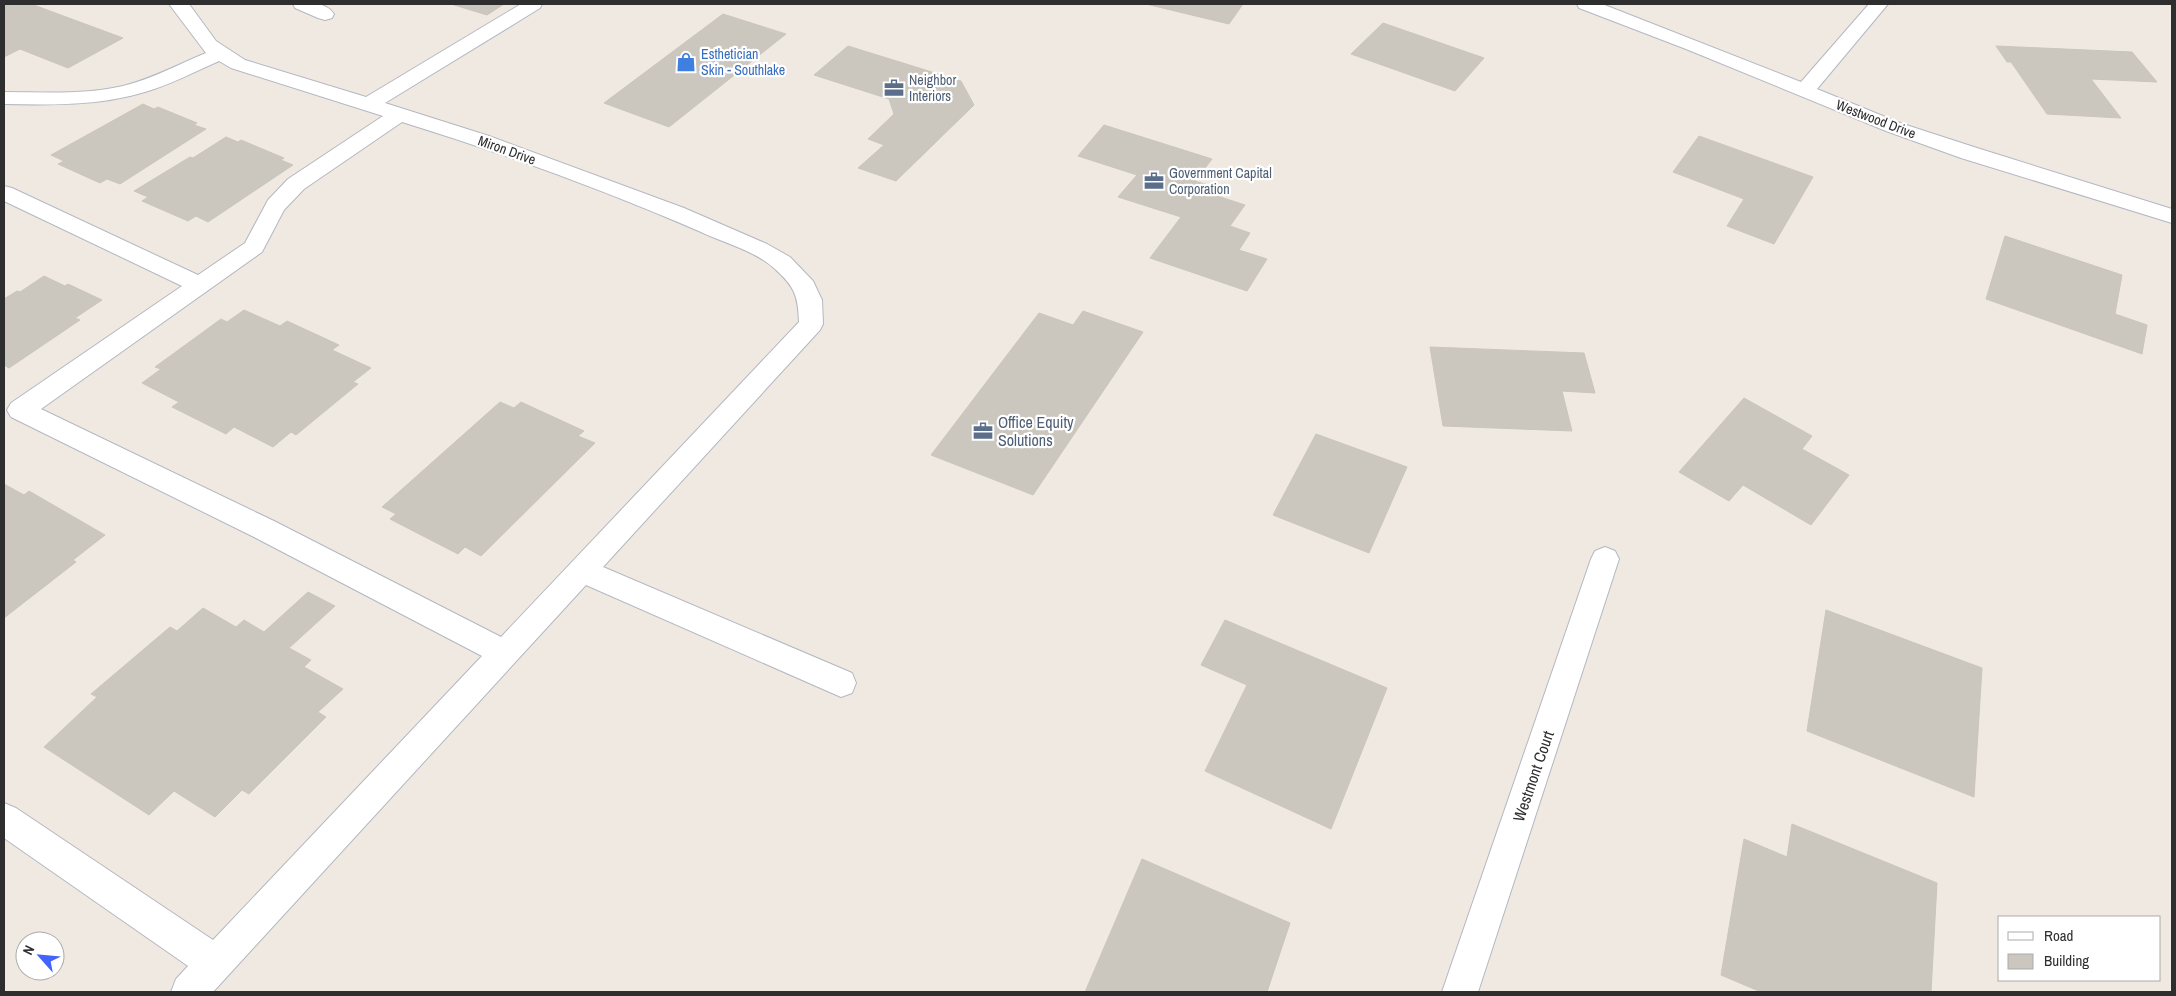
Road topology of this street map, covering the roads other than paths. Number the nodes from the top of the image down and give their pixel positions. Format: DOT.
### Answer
graph roads {
  1 [pos="302,4"];
  2 [pos="533,4"];
  3 [pos="1586,4"];
  4 [pos="1879,4"];
  5 [pos="185,5"];
  6 [pos="325,14"];
  7 [pos="220,54"];
  8 [pos="1804,91"];
  9 [pos="4,98"];
  10 [pos="370,104"];
  11 [pos="400,114"];
  12 [pos="4,193"];
  13 [pos="2172,216"];
  14 [pos="200,286"];
  15 [pos="12,416"];
  16 [pos="1605,559"];
  17 [pos="582,570"];
  18 [pos="504,653"];
  19 [pos="841,683"];
  20 [pos="4,819"];
  21 [pos="216,964"];
  22 [pos="189,992"];
  23 [pos="1460,992"];
  1 -- 6 [label="street"];
  2 -- 10 [label="street"];
  3 -- 8 [label="street, Westwood Drive"];
  4 -- 8 [label="street"];
  5 -- 7 [label="street, Miron Drive"];
  7 -- 9 [label="street"];
  7 -- 10 [label="street, Miron Drive"];
  8 -- 13 [label="street, Westwood Drive"];
  10 -- 11 [label="street, Miron Drive"];
  11 -- 14 [label="street"];
  11 -- 17 [label="street, Miron Drive"];
  12 -- 14 [label="street"];
  14 -- 15 [label="street"];
  15 -- 18 [label="street"];
  16 -- 23 [label="street, Westmont Court"];
  17 -- 18 [label="street"];
  17 -- 19 [label="street"];
  18 -- 21 [label="street"];
  20 -- 21 [label="street"];
  21 -- 22 [label="street"];
}
